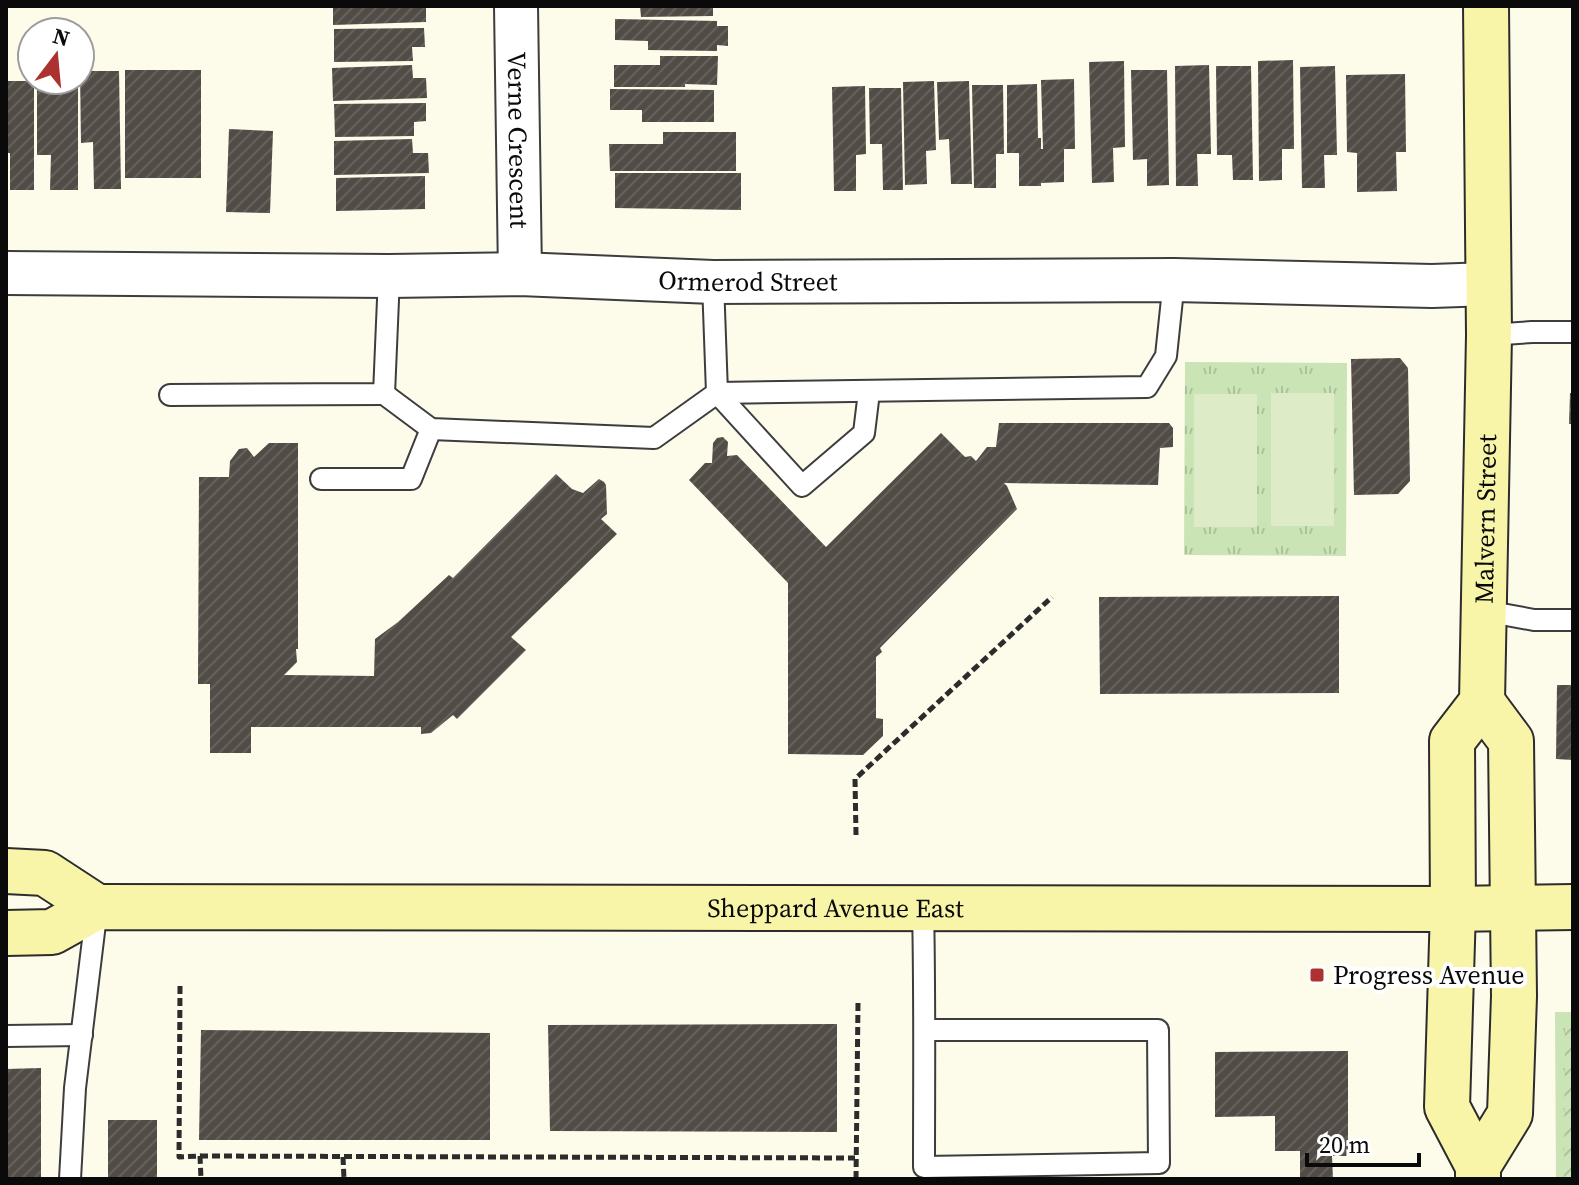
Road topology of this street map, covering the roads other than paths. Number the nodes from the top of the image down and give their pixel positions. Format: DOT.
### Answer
graph roads {
  1 [pos="516,6"];
  2 [pos="1486,6"];
  3 [pos="6,273"];
  4 [pos="520,274"];
  5 [pos="389,276"];
  6 [pos="1174,280"];
  7 [pos="713,282"];
  8 [pos="1489,284"];
  9 [pos="1573,332"];
  10 [pos="1489,335"];
  11 [pos="869,392"];
  12 [pos="717,393"];
  13 [pos="384,394"];
  14 [pos="170,395"];
  15 [pos="431,429"];
  16 [pos="321,479"];
  17 [pos="1485,611"];
  18 [pos="1573,620"];
  19 [pos="1482,702"];
  20 [pos="6,871"];
  21 [pos="97,907"];
  22 [pos="1512,907"];
  23 [pos="1573,907"];
  24 [pos="923,908"];
  25 [pos="1453,909"];
  26 [pos="6,933"];
  27 [pos="925,1030"];
  28 [pos="82,1035"];
  29 [pos="6,1036"];
  30 [pos="1478,1173"];
  31 [pos="70,1179"];
  1 -- 4 [label="street, Verne Crescent"];
  2 -- 8 [label="main road, Malvern Street"];
  3 -- 5 [label="street, Ormerod Street"];
  4 -- 5 [label="street, Ormerod Street"];
  4 -- 7 [label="street, Ormerod Street"];
  5 -- 13 [label="lane"];
  6 -- 7 [label="street, Ormerod Street"];
  6 -- 8 [label="street, Ormerod Street"];
  6 -- 11 [label="lane"];
  7 -- 12 [label="lane"];
  8 -- 10 [label="main road, Malvern Street"];
  9 -- 10 [label="lane"];
  10 -- 17 [label="main road, Malvern Street"];
  11 -- 12 [label="lane"];
  11 -- 12 [label="lane"];
  12 -- 15 [label="lane"];
  13 -- 14 [label="lane"];
  13 -- 15 [label="lane"];
  15 -- 16 [label="lane"];
  17 -- 18 [label="lane"];
  17 -- 19 [label="main road, Malvern Street"];
  19 -- 22 [label="main road"];
  19 -- 25 [label="main road"];
  20 -- 21 [label="main road"];
  21 -- 24 [label="main road, Sheppard Avenue East"];
  21 -- 26 [label="main road, Sheppard Avenue East"];
  21 -- 28 [label="lane"];
  22 -- 23 [label="main road, Sheppard Avenue East"];
  22 -- 25 [label="main road, Sheppard Avenue East"];
  22 -- 30 [label="main road"];
  24 -- 25 [label="main road, Sheppard Avenue East"];
  24 -- 27 [label="lane"];
  25 -- 30 [label="main road"];
  27 -- 27 [label="lane"];
  28 -- 29 [label="lane"];
  28 -- 31 [label="lane"];
}
